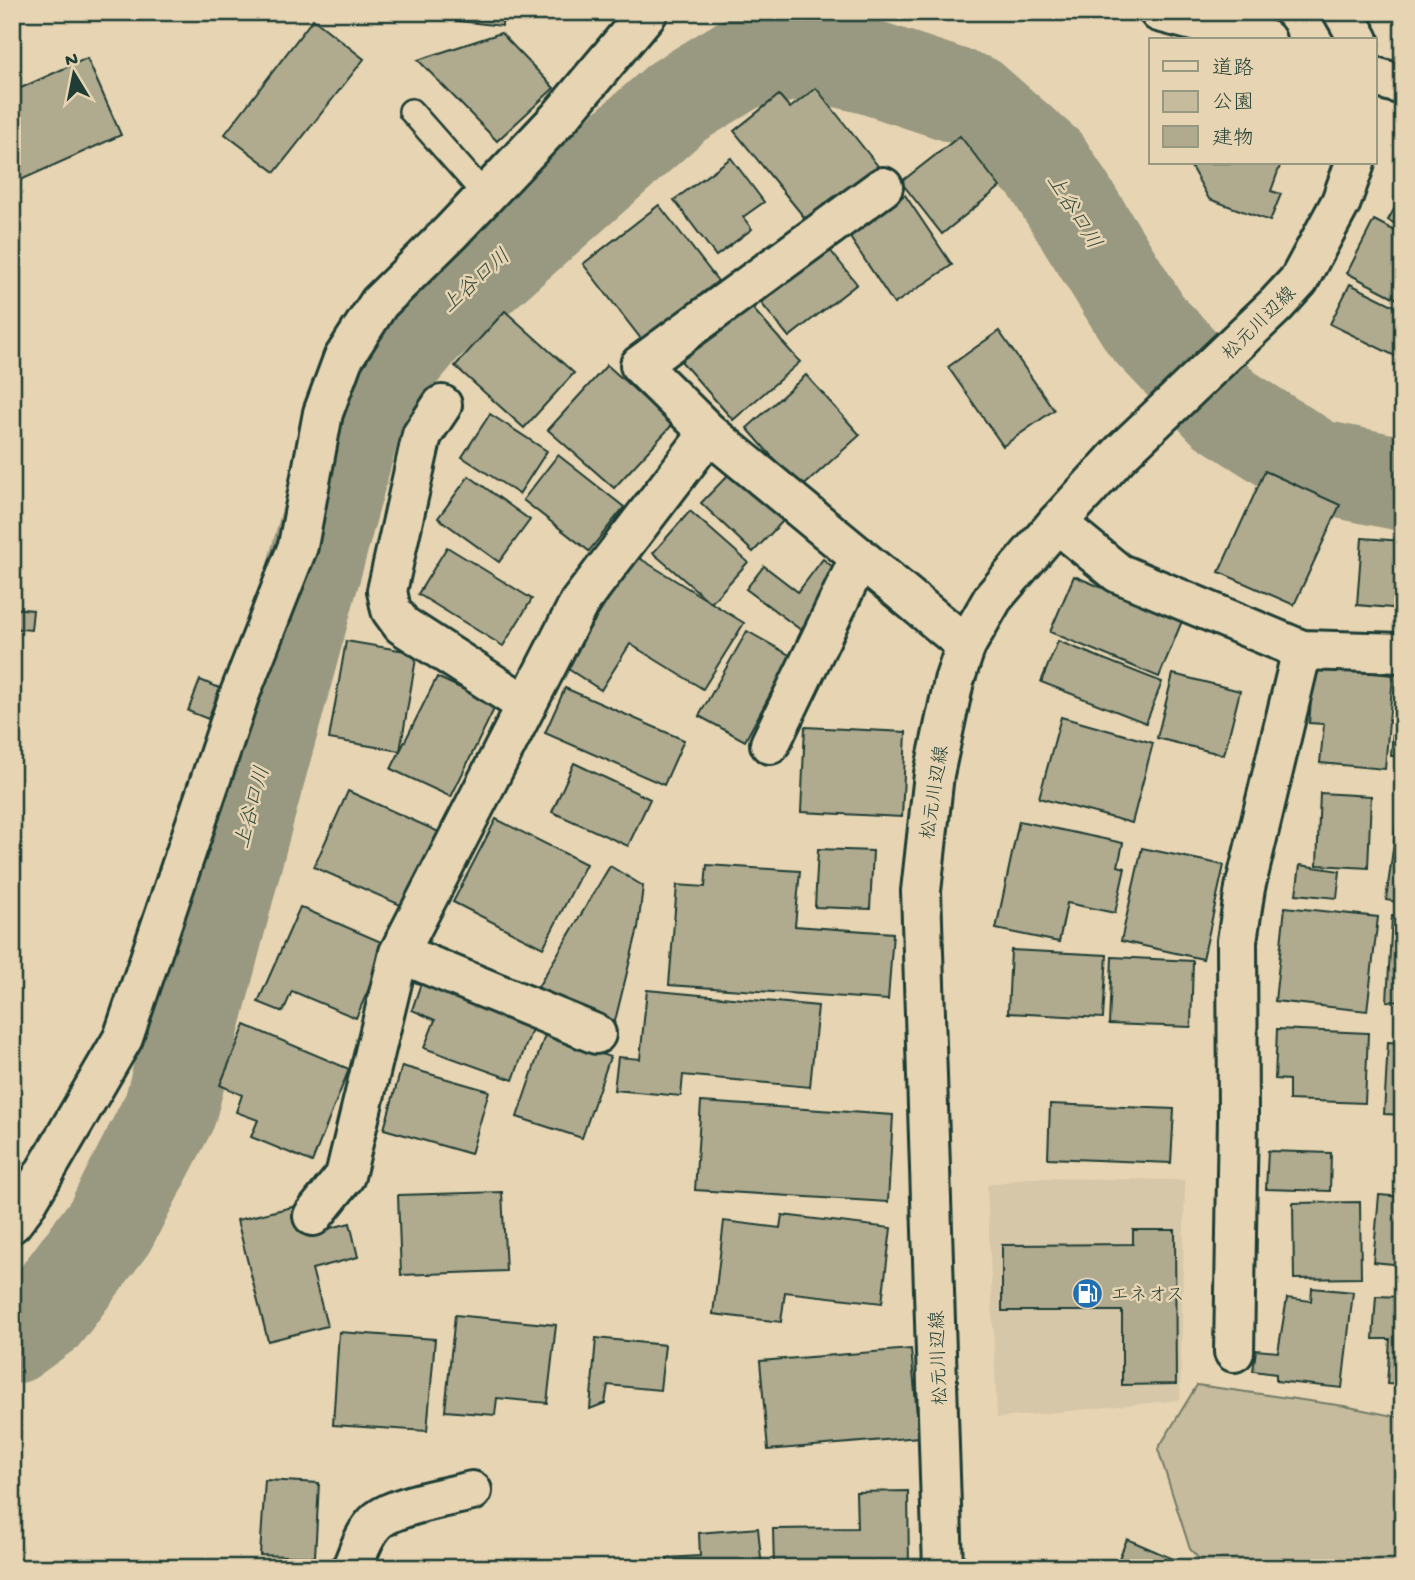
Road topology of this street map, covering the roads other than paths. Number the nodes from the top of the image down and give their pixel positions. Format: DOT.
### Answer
graph roads {
  1 [pos="648,12"];
  2 [pos="1159,12"];
  3 [pos="1343,12"];
  4 [pos="1258,38"];
  5 [pos="1358,38"];
  6 [pos="411,111"];
  7 [pos="1355,164"];
  8 [pos="883,187"];
  9 [pos="486,196"];
  10 [pos="442,405"];
  11 [pos="709,433"];
  12 [pos="1057,523"];
  13 [pos="860,558"];
  14 [pos="966,645"];
  15 [pos="1302,650"];
  16 [pos="1403,653"];
  17 [pos="526,705"];
  18 [pos="770,744"];
  19 [pos="398,953"];
  20 [pos="596,1034"];
  21 [pos="313,1216"];
  22 [pos="12,1223"];
  23 [pos="1234,1352"];
  24 [pos="472,1491"];
  25 [pos="352,1568"];
  26 [pos="943,1568"];
  1 -- 9 [label="street"];
  2 -- 4 [label="street"];
  3 -- 5 [label="street"];
  6 -- 9 [label="lane"];
  7 -- 12 [label="street, 松元川辺線"];
  8 -- 11 [label="street"];
  9 -- 22 [label="street"];
  10 -- 17 [label="street"];
  11 -- 13 [label="street"];
  11 -- 17 [label="street"];
  12 -- 14 [label="street, 松元川辺線"];
  12 -- 15 [label="street"];
  13 -- 14 [label="street"];
  13 -- 18 [label="street"];
  14 -- 26 [label="street, 松元川辺線"];
  15 -- 16 [label="street"];
  15 -- 23 [label="street"];
  17 -- 19 [label="street"];
  19 -- 20 [label="street"];
  19 -- 21 [label="street"];
  24 -- 25 [label="street"];
}
